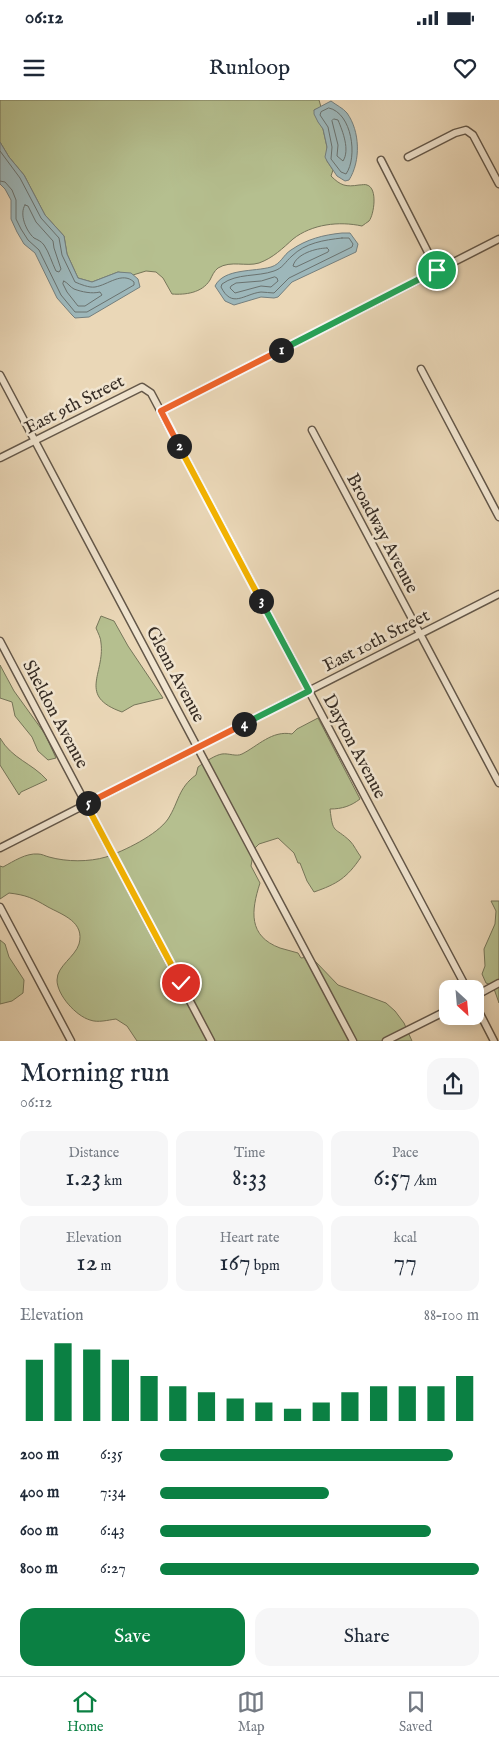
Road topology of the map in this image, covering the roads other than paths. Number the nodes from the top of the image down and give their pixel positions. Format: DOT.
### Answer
graph roads {
  1 [pos="408,157"];
  2 [pos="381,160"];
  3 [pos="499,184"];
  4 [pos="499,239"];
  5 [pos="437,270"];
  6 [pos="421,369"];
  7 [pos="0,375"];
  8 [pos="161,411"];
  9 [pos="312,430"];
  10 [pos="35,440"];
  11 [pos="0,458"];
  12 [pos="499,517"];
  13 [pos="499,594"];
  14 [pos="420,634"];
  15 [pos="0,640"];
  16 [pos="309,691"];
  17 [pos="198,747"];
  18 [pos="499,783"];
  19 [pos="86,804"];
  20 [pos="0,848"];
  21 [pos="0,907"];
  22 [pos="462,980"];
  23 [pos="499,983"];
  24 [pos="484,991"];
  25 [pos="439,1014"];
  26 [pos="484,1022"];
  27 [pos="71,1041"];
  28 [pos="211,1041"];
  29 [pos="353,1041"];
  30 [pos="386,1041"];
  31 [pos="494,1041"];
  1 -- 3 [label="street"];
  2 -- 5 [label="street"];
  4 -- 5 [label="street"];
  5 -- 8 [label="street"];
  6 -- 12 [label="street"];
  7 -- 10 [label="street, Glenn Avenue"];
  8 -- 10 [label="street, East 9th Street"];
  8 -- 16 [label="street, Dayton Avenue"];
  9 -- 14 [label="street, Broadway Avenue"];
  10 -- 11 [label="street, East 9th Street"];
  10 -- 17 [label="street, Glenn Avenue"];
  13 -- 14 [label="street, East 10th Street"];
  14 -- 16 [label="street, East 10th Street"];
  14 -- 18 [label="street, Broadway Avenue"];
  15 -- 19 [label="street, Sheldon Avenue"];
  16 -- 17 [label="street, East 10th Street"];
  16 -- 22 [label="street, Dayton Avenue"];
  17 -- 19 [label="street, East 10th Street"];
  17 -- 29 [label="street, Glenn Avenue"];
  19 -- 20 [label="street, East 10th Street"];
  19 -- 28 [label="street, Sheldon Avenue"];
  21 -- 27 [label="street"];
  23 -- 24 [label="street"];
  25 -- 30 [label="street"];
  26 -- 31 [label="street"];
}
